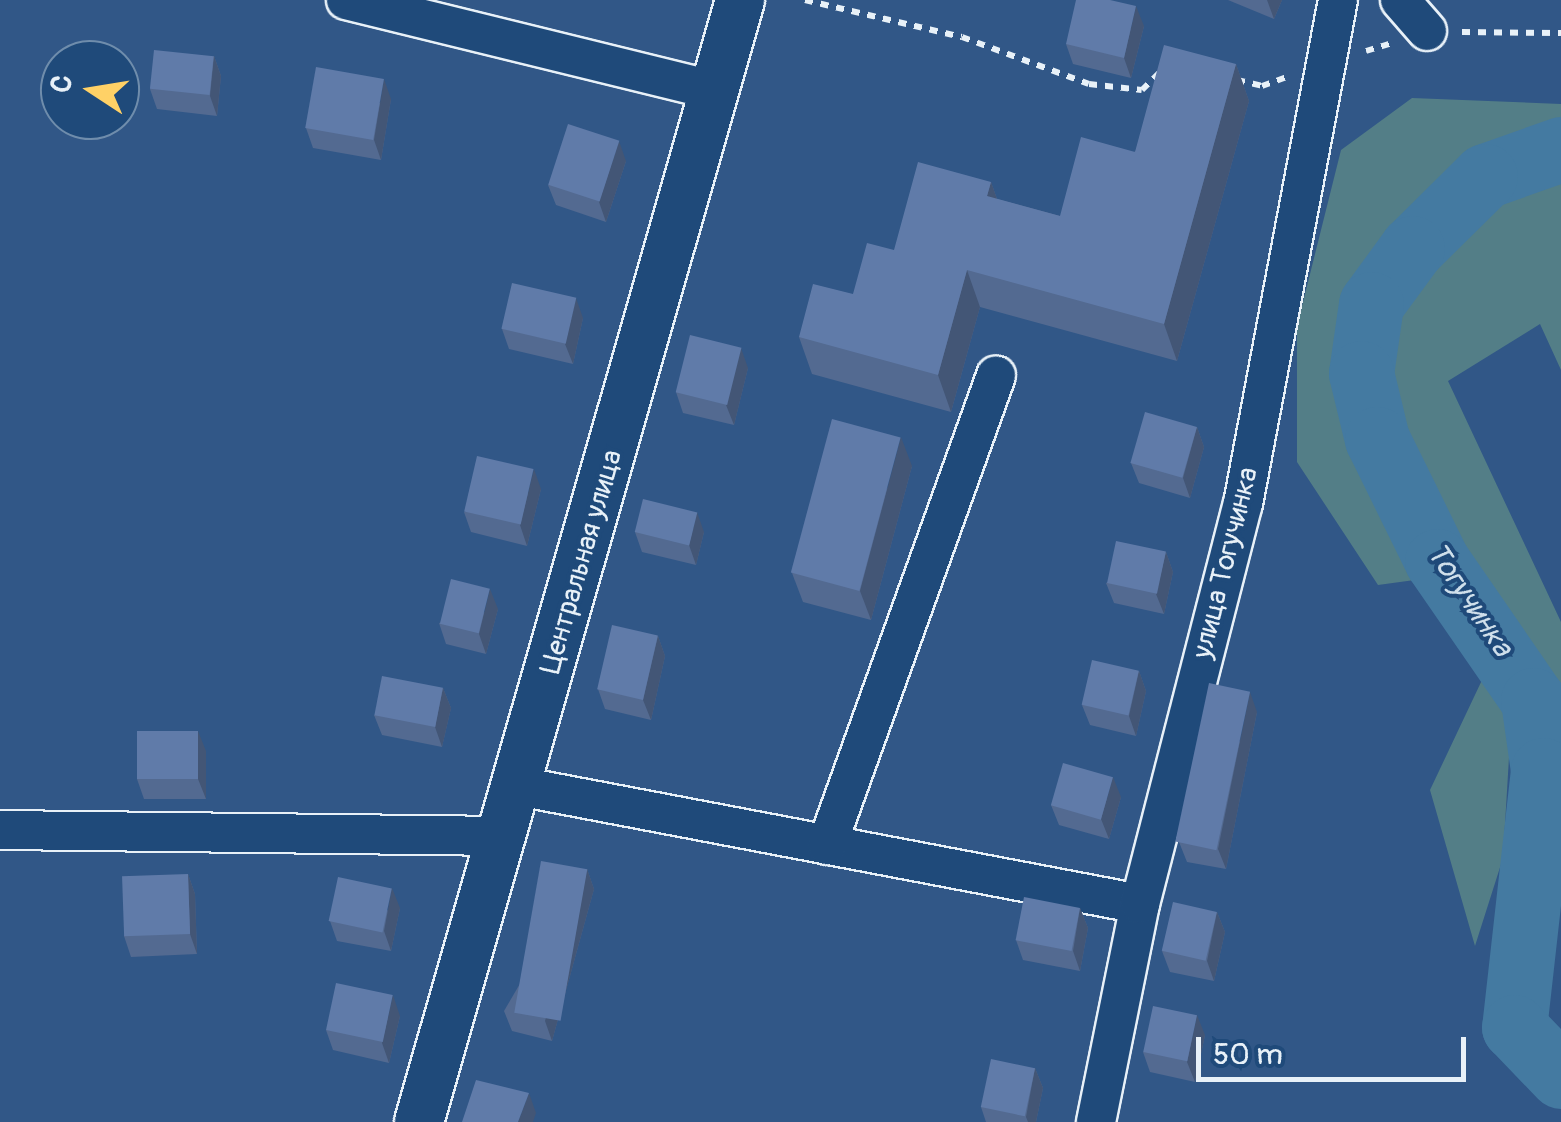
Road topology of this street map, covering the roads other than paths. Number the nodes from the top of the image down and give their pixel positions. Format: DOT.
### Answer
graph roads {
  1 [pos="346,0"];
  2 [pos="740,0"];
  3 [pos="1338,0"];
  4 [pos="1400,0"];
  5 [pos="1427,31"];
  6 [pos="716,91"];
  7 [pos="996,375"];
  8 [pos="518,786"];
  9 [pos="0,830"];
  10 [pos="504,836"];
  11 [pos="827,845"];
  12 [pos="1140,904"];
  13 [pos="419,1122"];
  14 [pos="1096,1122"];
  1 -- 6 [label="street"];
  2 -- 6 [label="main road, Центральная улица"];
  3 -- 12 [label="street, улица Тогучинка"];
  4 -- 5 [label="street"];
  6 -- 8 [label="main road, Центральная улица"];
  7 -- 11 [label="street"];
  8 -- 10 [label="main road, Центральная улица"];
  8 -- 11 [label="street"];
  9 -- 10 [label="street"];
  10 -- 13 [label="main road, Центральная улица"];
  11 -- 12 [label="street"];
  12 -- 14 [label="street, улица Тогучинка"];
}
